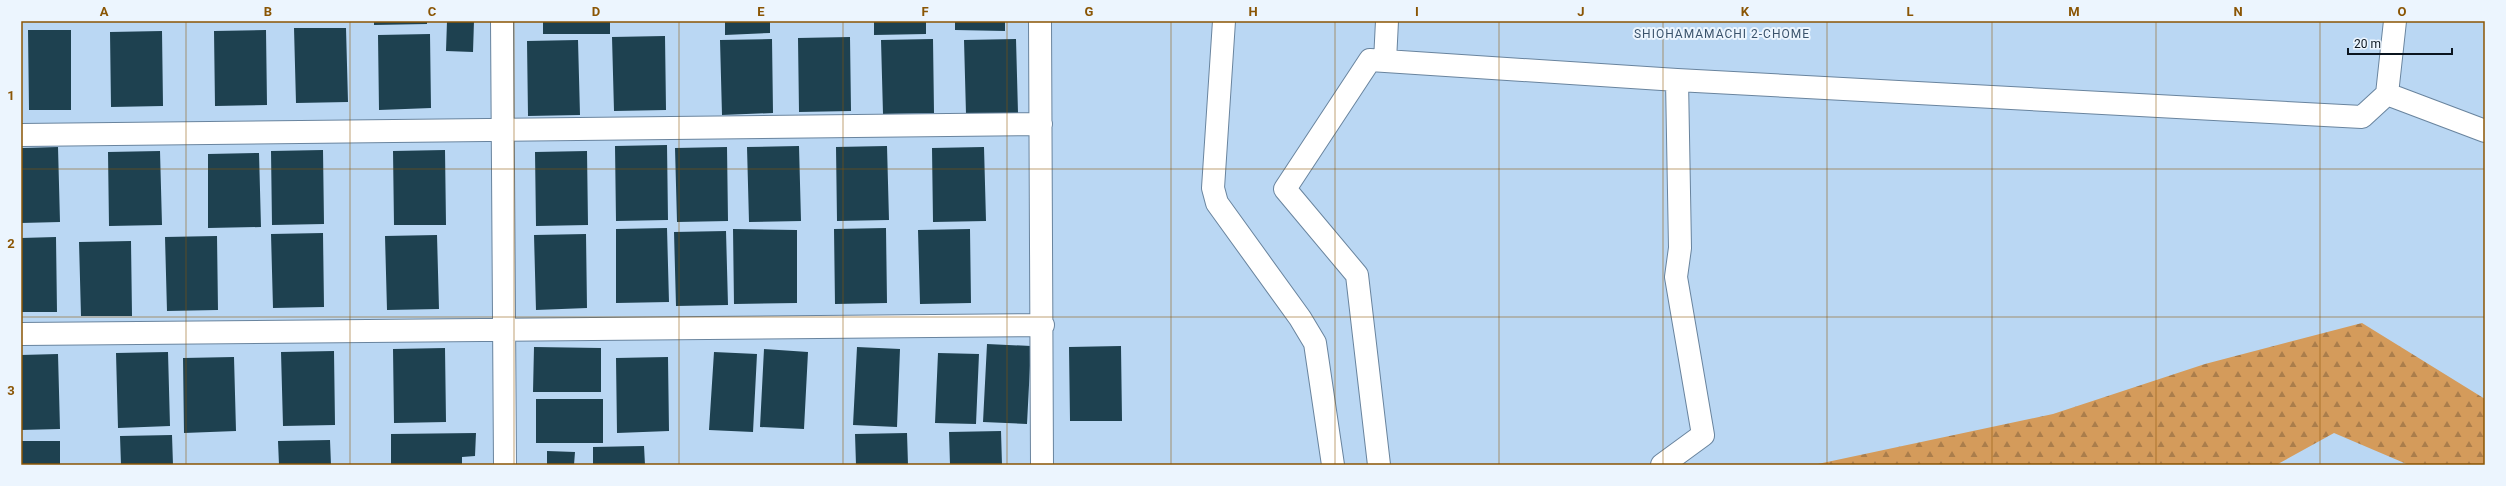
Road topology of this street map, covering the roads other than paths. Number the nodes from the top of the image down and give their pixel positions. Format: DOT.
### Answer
graph roads {
  1 [pos="502,21"];
  2 [pos="1040,21"];
  3 [pos="1224,21"];
  4 [pos="1387,21"];
  5 [pos="2395,21"];
  6 [pos="1385,61"];
  7 [pos="1677,80"];
  8 [pos="2387,94"];
  9 [pos="1041,124"];
  10 [pos="504,129"];
  11 [pos="2485,131"];
  12 [pos="21,135"];
  13 [pos="1043,325"];
  14 [pos="503,331"];
  15 [pos="21,334"];
  16 [pos="505,465"];
  17 [pos="1042,465"];
  18 [pos="1333,465"];
  19 [pos="1379,465"];
  20 [pos="1662,465"];
  1 -- 10 [label="street"];
  2 -- 9 [label="street"];
  3 -- 18 [label="street"];
  4 -- 6 [label="street"];
  5 -- 8 [label="street"];
  6 -- 7 [label="street"];
  6 -- 19 [label="street"];
  7 -- 8 [label="street"];
  7 -- 20 [label="street"];
  8 -- 11 [label="street"];
  9 -- 10 [label="street"];
  9 -- 13 [label="street"];
  10 -- 12 [label="street"];
  10 -- 14 [label="street"];
  13 -- 14 [label="street"];
  13 -- 17 [label="street"];
  14 -- 15 [label="street"];
  14 -- 16 [label="street"];
}
